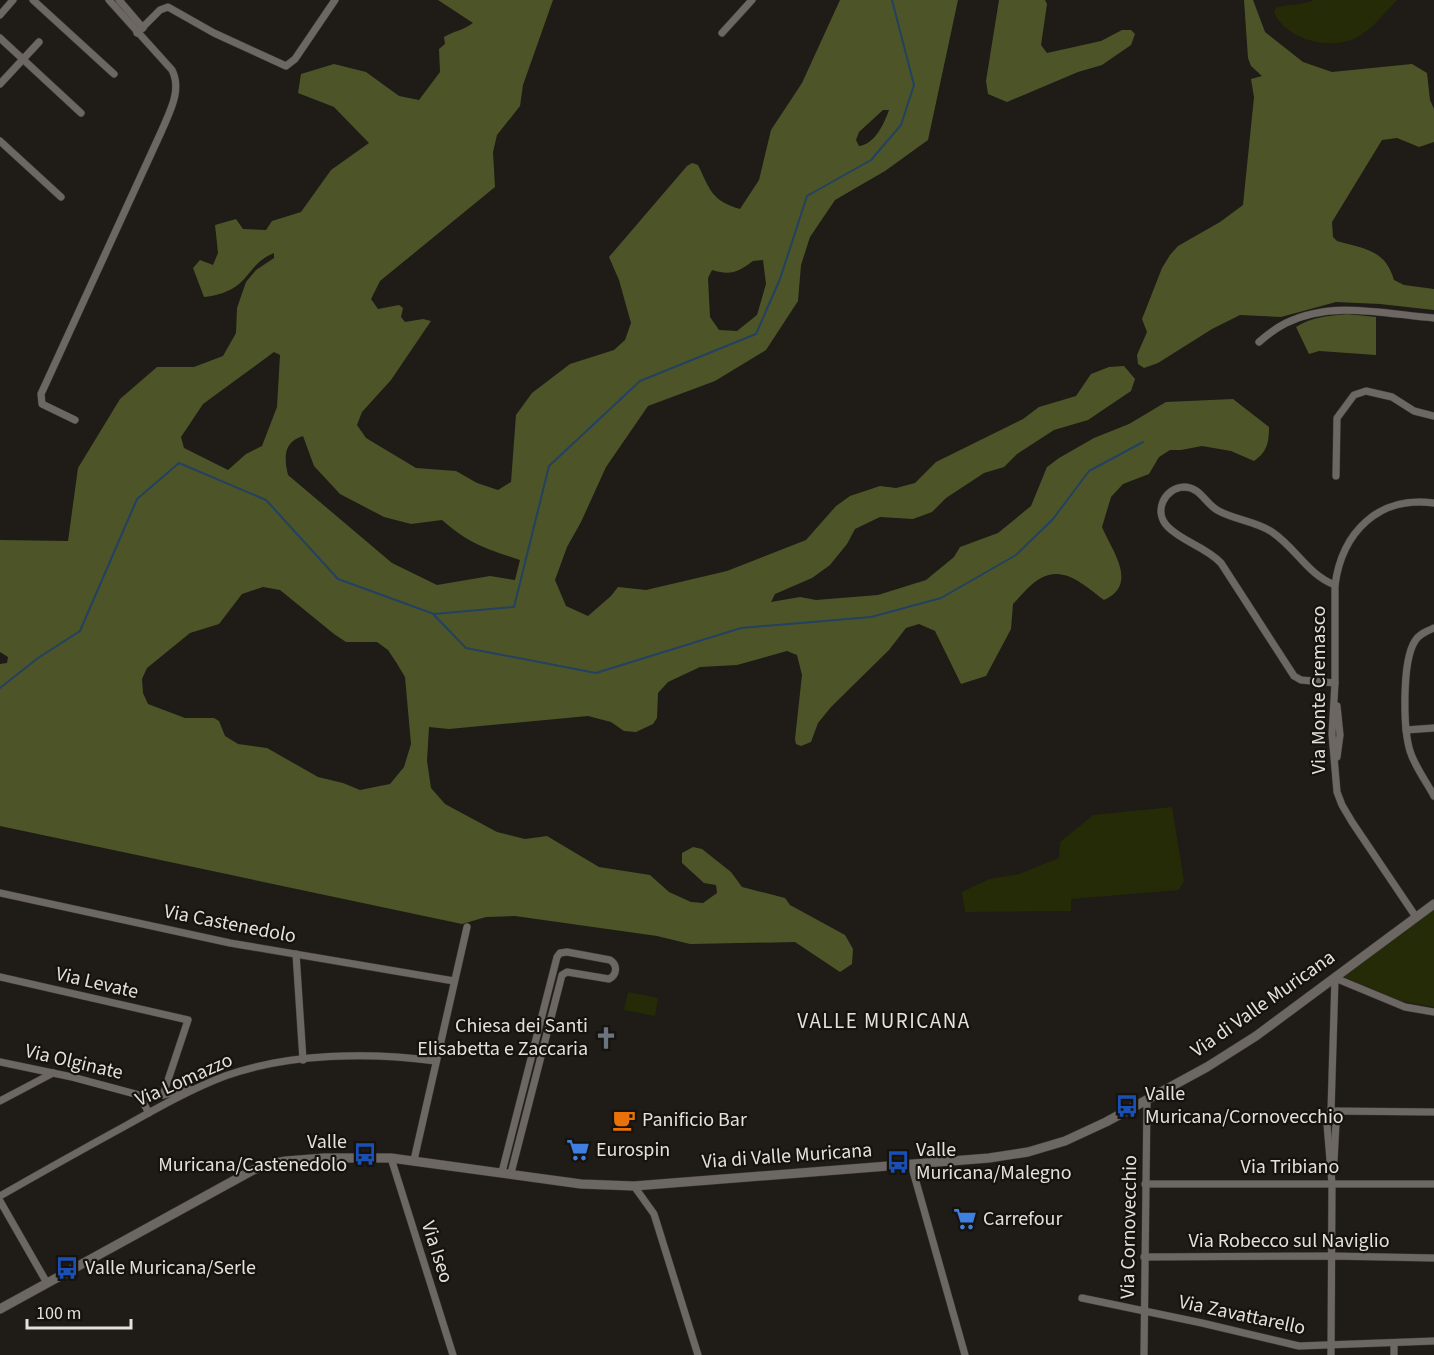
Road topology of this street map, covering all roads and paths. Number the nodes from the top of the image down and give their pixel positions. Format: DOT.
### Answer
graph roads {
  1 [pos="13,0"];
  2 [pos="33,0"];
  3 [pos="109,0"];
  4 [pos="119,0"];
  5 [pos="335,0"];
  6 [pos="752,0"];
  7 [pos="0,15"];
  8 [pos="140,31"];
  9 [pos="722,33"];
  10 [pos="0,38"];
  11 [pos="39,42"];
  12 [pos="23,59"];
  13 [pos="114,74"];
  14 [pos="0,84"];
  15 [pos="81,113"];
  16 [pos="0,141"];
  17 [pos="61,197"];
  18 [pos="1434,318"];
  19 [pos="1259,342"];
  20 [pos="1434,416"];
  21 [pos="75,420"];
  22 [pos="1336,476"];
  23 [pos="1434,503"];
  24 [pos="1335,585"];
  25 [pos="1434,628"];
  26 [pos="1335,683"];
  27 [pos="1434,728"];
  28 [pos="1407,730"];
  29 [pos="1434,796"];
  30 [pos="0,893"];
  31 [pos="1434,904"];
  32 [pos="1416,917"];
  33 [pos="467,927"];
  34 [pos="296,954"];
  35 [pos="0,977"];
  36 [pos="1335,978"];
  37 [pos="454,981"];
  38 [pos="1434,1011"];
  39 [pos="303,1060"];
  40 [pos="436,1061"];
  41 [pos="0,1062"];
  42 [pos="52,1073"];
  43 [pos="200,1086"];
  44 [pos="140,1095"];
  45 [pos="163,1095"];
  46 [pos="1147,1099"];
  47 [pos="0,1101"];
  48 [pos="1331,1111"];
  49 [pos="1434,1112"];
  50 [pos="150,1113"];
  51 [pos="390,1158"];
  52 [pos="414,1160"];
  53 [pos="911,1164"];
  54 [pos="506,1173"];
  55 [pos="1145,1184"];
  56 [pos="1332,1184"];
  57 [pos="1434,1184"];
  58 [pos="634,1186"];
  59 [pos="0,1196"];
  60 [pos="0,1201"];
  61 [pos="1332,1256"];
  62 [pos="1144,1257"];
  63 [pos="1434,1258"];
  64 [pos="47,1283"];
  65 [pos="1082,1299"];
  66 [pos="0,1309"];
  67 [pos="1144,1312"];
  68 [pos="1434,1341"];
  69 [pos="1394,1343"];
  70 [pos="1331,1346"];
  71 [pos="453,1355"];
  72 [pos="698,1355"];
  73 [pos="964,1355"];
  74 [pos="1144,1355"];
  75 [pos="1331,1355"];
  76 [pos="1394,1355"];
  1 -- 7 [label="street"];
  2 -- 13 [label="street"];
  3 -- 8 [label="street"];
  4 -- 8 [label="street"];
  5 -- 8 [label="street"];
  6 -- 9 [label="street"];
  8 -- 21 [label="street"];
  10 -- 12 [label="street"];
  11 -- 12 [label="street"];
  12 -- 14 [label="street"];
  12 -- 15 [label="street"];
  16 -- 17 [label="street"];
  18 -- 19 [label="street"];
  20 -- 22 [label="street"];
  23 -- 24 [label="street, Via Monte Cremasco"];
  24 -- 26 [label="street, Via Monte Cremasco"];
  24 -- 26 [label="street"];
  25 -- 28 [label="street"];
  26 -- 32 [label="street, Via Monte Cremasco"];
  27 -- 28 [label="street"];
  28 -- 29 [label="street"];
  30 -- 34 [label="street, Via Castenedolo"];
  31 -- 32 [label="street, Via di Valle Muricana"];
  32 -- 36 [label="street, Via di Valle Muricana"];
  33 -- 37 [label="street"];
  34 -- 37 [label="street, Via Castenedolo"];
  34 -- 39 [label="street"];
  35 -- 45 [label="street, Via Levate"];
  36 -- 38 [label="street"];
  36 -- 46 [label="street, Via di Valle Muricana"];
  36 -- 48 [label="street"];
  37 -- 40 [label="street"];
  39 -- 40 [label="street, Via Lomazzo"];
  39 -- 43 [label="street, Via Lomazzo"];
  40 -- 52 [label="street"];
  41 -- 42 [label="street, Via Olginate"];
  42 -- 44 [label="street, Via Olginate"];
  42 -- 47 [label="street"];
  43 -- 45 [label="street, Via Olginate"];
  43 -- 50 [label="street, Via Lomazzo"];
  44 -- 45 [label="street, Via Olginate"];
  44 -- 50 [label="street, Via Olginate"];
  46 -- 53 [label="street, Via di Valle Muricana"];
  46 -- 55 [label="street, Via Cornovecchio"];
  48 -- 49 [label="street"];
  48 -- 56 [label="street"];
  50 -- 59 [label="street, Via Lomazzo"];
  51 -- 52 [label="street, Via di Valle Muricana"];
  51 -- 64 [label="street, Via di Valle Muricana"];
  51 -- 71 [label="street, Via Iseo"];
  52 -- 54 [label="street, Via di Valle Muricana"];
  53 -- 58 [label="street, Via di Valle Muricana"];
  53 -- 73 [label="street"];
  54 -- 54 [label="street"];
  54 -- 58 [label="street, Via di Valle Muricana"];
  55 -- 56 [label="street, Via Tribiano"];
  55 -- 62 [label="street, Via Cornovecchio"];
  56 -- 57 [label="street, Via Tribiano"];
  56 -- 61 [label="street"];
  58 -- 72 [label="street"];
  60 -- 64 [label="street"];
  61 -- 62 [label="street, Via Robecco sul Naviglio"];
  61 -- 63 [label="street, Via Robecco sul Naviglio"];
  61 -- 70 [label="street"];
  62 -- 67 [label="street, Via Cornovecchio"];
  64 -- 66 [label="street, Via di Valle Muricana"];
  65 -- 67 [label="street, Via Zavattarello"];
  67 -- 70 [label="street, Via Zavattarello"];
  67 -- 74 [label="street, Via Cornovecchio"];
  68 -- 69 [label="street, Via Zavattarello"];
  69 -- 70 [label="street, Via Zavattarello"];
  69 -- 76 [label="street"];
  70 -- 75 [label="street"];
}
